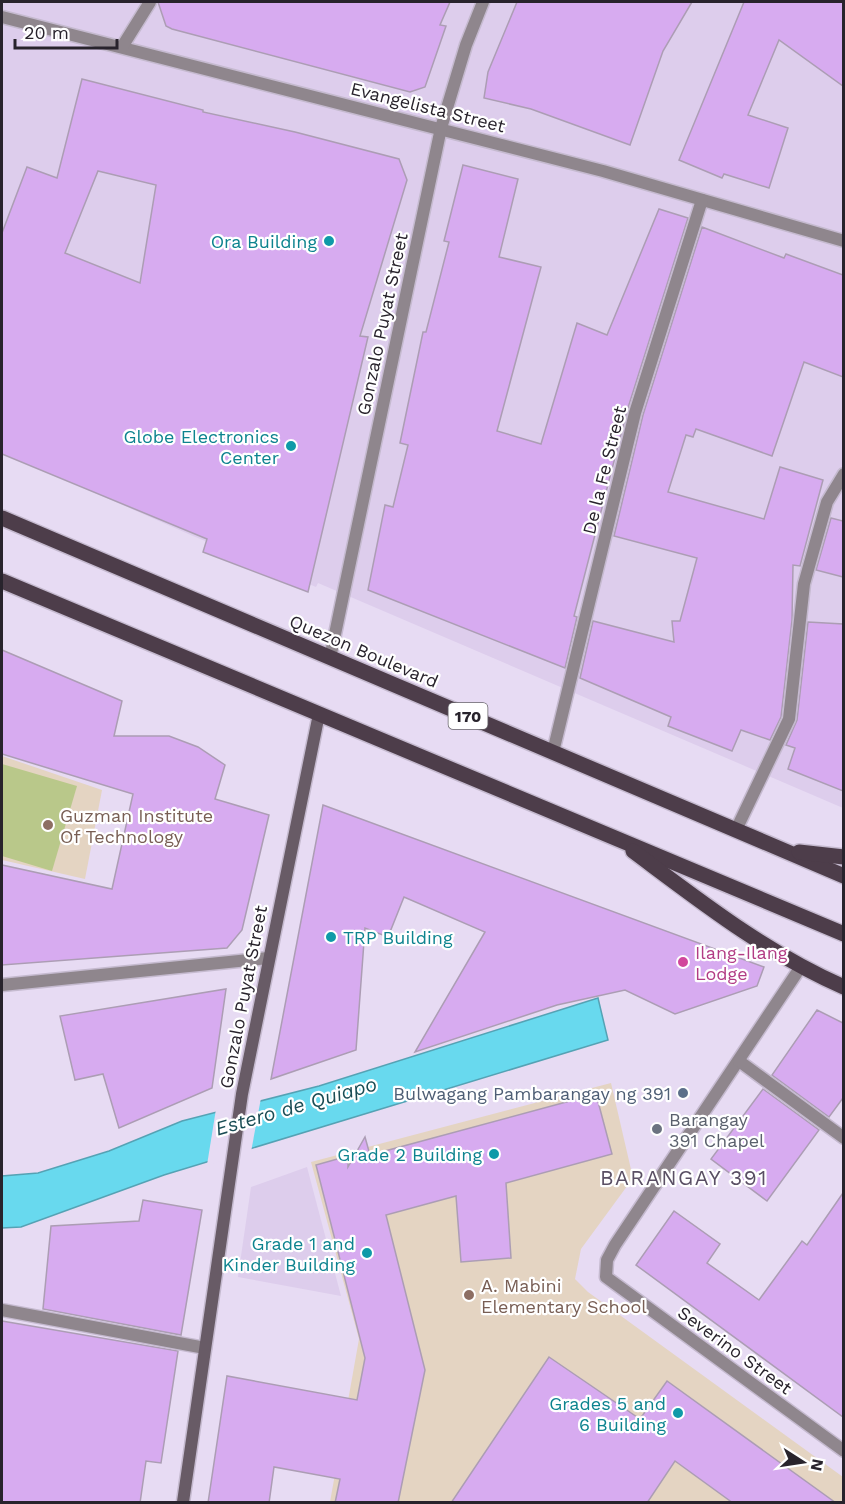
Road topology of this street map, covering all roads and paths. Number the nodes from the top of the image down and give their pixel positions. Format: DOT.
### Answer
graph roads {
  1 [pos="150,2"];
  2 [pos="483,2"];
  3 [pos="2,17"];
  4 [pos="122,47"];
  5 [pos="441,128"];
  6 [pos="702,200"];
  7 [pos="843,241"];
  8 [pos="843,474"];
  9 [pos="2,518"];
  10 [pos="2,580"];
  11 [pos="330,658"];
  12 [pos="319,714"];
  13 [pos="553,752"];
  14 [pos="736,830"];
  15 [pos="612,835"];
  16 [pos="781,850"];
  17 [pos="843,857"];
  18 [pos="843,876"];
  19 [pos="843,934"];
  20 [pos="268,958"];
  21 [pos="800,968"];
  22 [pos="2,985"];
  23 [pos="843,987"];
  24 [pos="739,1061"];
  25 [pos="843,1138"];
  26 [pos="2,1310"];
  27 [pos="205,1348"];
  28 [pos="843,1452"];
  29 [pos="183,1503"];
  1 -- 4 [label="street"];
  2 -- 5 [label="street, Gonzalo Puyat Street"];
  3 -- 4 [label="street, Evangelista Street"];
  4 -- 5 [label="street, Evangelista Street"];
  5 -- 6 [label="street, Evangelista Street"];
  5 -- 11 [label="street, Gonzalo Puyat Street"];
  6 -- 7 [label="street, Evangelista Street"];
  6 -- 13 [label="street, De la Fe Street"];
  8 -- 14 [label="street"];
  9 -- 11 [label="main road, Quezon Boulevard / 170"];
  10 -- 12 [label="main road"];
  11 -- 13 [label="main road, Quezon Boulevard / 170"];
  12 -- 15 [label="main road"];
  12 -- 20 [label="street, Gonzalo Puyat Street"];
  13 -- 14 [label="main road, Quezon Boulevard / 170"];
  14 -- 16 [label="main road, Quezon Boulevard / 170"];
  15 -- 19 [label="main road"];
  15 -- 21 [label="main road"];
  16 -- 17 [label="main road"];
  16 -- 18 [label="main road, Quezon Boulevard / 170"];
  20 -- 22 [label="street"];
  20 -- 27 [label="street, Gonzalo Puyat Street"];
  21 -- 23 [label="main road"];
  21 -- 24 [label="street"];
  24 -- 25 [label="street"];
  24 -- 28 [label="street, Severino Street"];
  26 -- 27 [label="street"];
  27 -- 29 [label="street, Gonzalo Puyat Street"];
}
